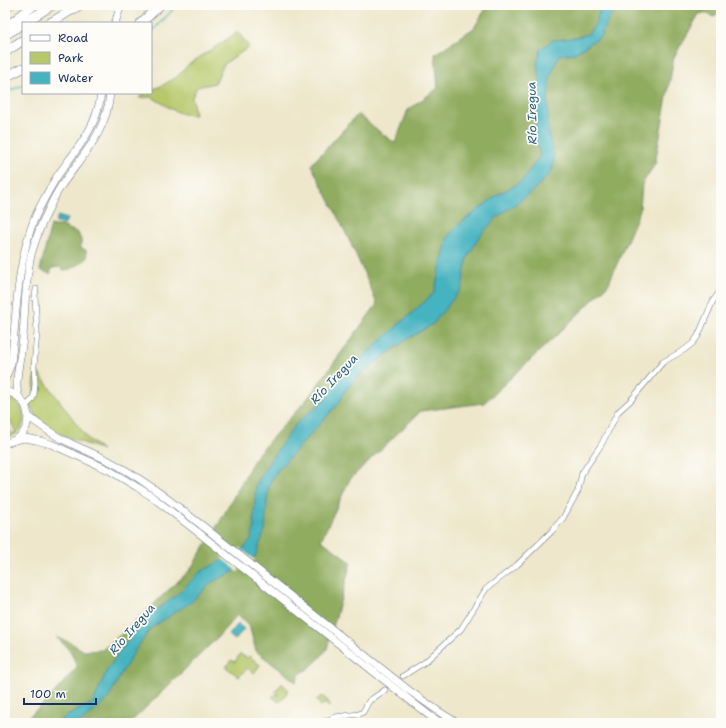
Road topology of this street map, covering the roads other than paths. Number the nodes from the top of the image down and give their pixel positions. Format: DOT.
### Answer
graph roads {
  1 [pos="12,5"];
  2 [pos="34,5"];
  3 [pos="52,5"];
  4 [pos="80,5"];
  5 [pos="121,5"];
  6 [pos="160,5"];
  7 [pos="5,11"];
  8 [pos="25,22"];
  9 [pos="52,22"];
  10 [pos="115,22"];
  11 [pos="142,22"];
  12 [pos="22,24"];
  13 [pos="5,28"];
  14 [pos="5,35"];
  15 [pos="22,41"];
  16 [pos="5,52"];
  17 [pos="22,68"];
  18 [pos="5,77"];
  19 [pos="101,94"];
  20 [pos="110,94"];
  21 [pos="36,288"];
  22 [pos="721,290"];
  23 [pos="5,379"];
  24 [pos="5,391"];
  25 [pos="19,397"];
  26 [pos="26,406"];
  27 [pos="28,416"];
  28 [pos="8,443"];
  29 [pos="403,676"];
  30 [pos="384,690"];
  31 [pos="430,716"];
  32 [pos="322,723"];
  33 [pos="437,723"];
  34 [pos="441,723"];
  35 [pos="458,723"];
  1 -- 7 [label="street"];
  2 -- 13 [label="highway"];
  3 -- 8 [label="highway"];
  4 -- 9 [label="highway"];
  5 -- 10 [label="main road"];
  6 -- 11 [label="highway"];
  12 -- 14 [label="highway"];
  15 -- 16 [label="highway"];
  17 -- 18 [label="highway"];
  19 -- 23 [label="main road"];
  20 -- 25 [label="main road"];
  21 -- 26 [label="street"];
  22 -- 29 [label="street"];
  24 -- 25 [label="main road"];
  25 -- 26 [label="main road"];
  26 -- 27 [label="main road"];
  27 -- 28 [label="main road"];
  27 -- 35 [label="main road, bridge"];
  28 -- 31 [label="main road, bridge"];
  30 -- 32 [label="street"];
  31 -- 33 [label="street"];
  31 -- 34 [label="main road"];
}
